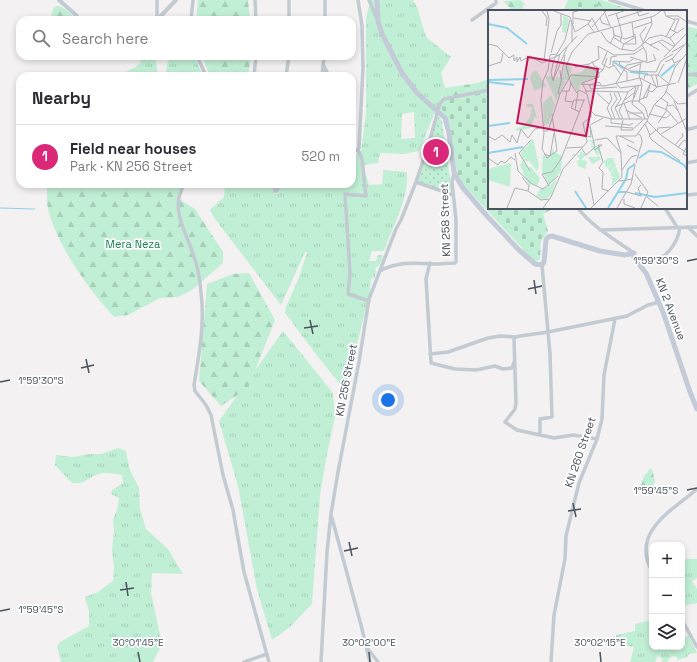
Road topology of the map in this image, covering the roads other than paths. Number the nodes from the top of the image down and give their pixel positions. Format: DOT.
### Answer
graph roads {
  1 [pos="59,0"];
  2 [pos="157,0"];
  3 [pos="176,0"];
  4 [pos="193,0"];
  5 [pos="255,0"];
  6 [pos="289,0"];
  7 [pos="325,0"];
  8 [pos="369,0"];
  9 [pos="377,0"];
  10 [pos="496,0"];
  11 [pos="610,0"];
  12 [pos="359,1"];
  13 [pos="643,10"];
  14 [pos="77,16"];
  15 [pos="157,16"];
  16 [pos="161,16"];
  17 [pos="191,16"];
  18 [pos="256,16"];
  19 [pos="289,16"];
  20 [pos="325,16"];
  21 [pos="472,20"];
  22 [pos="378,21"];
  23 [pos="687,21"];
  24 [pos="697,24"];
  25 [pos="199,60"];
  26 [pos="256,60"];
  27 [pos="288,60"];
  28 [pos="324,60"];
  29 [pos="324,66"];
  30 [pos="204,72"];
  31 [pos="254,72"];
  32 [pos="287,72"];
  33 [pos="323,72"];
  34 [pos="327,72"];
  35 [pos="697,74"];
  36 [pos="687,75"];
  37 [pos="488,90"];
  38 [pos="697,90"];
  39 [pos="687,96"];
  40 [pos="436,112"];
  41 [pos="697,127"];
  42 [pos="687,130"];
  43 [pos="358,150"];
  44 [pos="697,161"];
  45 [pos="687,163"];
  46 [pos="454,172"];
  47 [pos="416,182"];
  48 [pos="182,188"];
  49 [pos="697,194"];
  50 [pos="454,195"];
  51 [pos="687,195"];
  52 [pos="579,209"];
  53 [pos="666,209"];
  54 [pos="678,227"];
  55 [pos="688,227"];
  56 [pos="697,227"];
  57 [pos="600,230"];
  58 [pos="697,236"];
  59 [pos="634,253"];
  60 [pos="636,260"];
  61 [pos="430,263"];
  62 [pos="542,265"];
  63 [pos="380,271"];
  64 [pos="369,301"];
  65 [pos="659,302"];
  66 [pos="615,319"];
  67 [pos="548,332"];
  68 [pos="516,337"];
  69 [pos="430,354"];
  70 [pos="515,360"];
  71 [pos="697,409"];
  72 [pos="540,435"];
  73 [pos="597,439"];
  74 [pos="697,489"];
  75 [pos="331,514"];
  76 [pos="649,564"];
  77 [pos="685,625"];
  78 [pos="697,647"];
  79 [pos="366,648"];
  80 [pos="267,654"];
  81 [pos="244,662"];
  82 [pos="269,662"];
  83 [pos="321,662"];
  84 [pos="370,662"];
  85 [pos="378,662"];
  86 [pos="552,662"];
  1 -- 14 [label="street"];
  2 -- 15 [label="street"];
  3 -- 16 [label="street"];
  4 -- 17 [label="street"];
  5 -- 18 [label="street"];
  6 -- 19 [label="street"];
  7 -- 20 [label="street"];
  8 -- 22 [label="street"];
  9 -- 22 [label="main road"];
  10 -- 21 [label="street"];
  11 -- 13 [label="street"];
  12 -- 43 [label="street"];
  22 -- 40 [label="main road"];
  23 -- 24 [label="street"];
  25 -- 30 [label="street"];
  26 -- 31 [label="street"];
  27 -- 32 [label="street"];
  28 -- 29 [label="street"];
  29 -- 33 [label="street"];
  29 -- 34 [label="street"];
  35 -- 36 [label="street"];
  37 -- 40 [label="street"];
  38 -- 39 [label="street"];
  40 -- 46 [label="main road"];
  40 -- 47 [label="street, KN 256 Street"];
  41 -- 42 [label="street"];
  43 -- 64 [label="street"];
  44 -- 45 [label="street"];
  46 -- 50 [label="street, KN 258 Street"];
  46 -- 62 [label="main road"];
  47 -- 50 [label="street"];
  47 -- 63 [label="street, KN 256 Street"];
  48 -- 80 [label="street"];
  49 -- 51 [label="street"];
  50 -- 61 [label="street, KN 258 Street"];
  52 -- 57 [label="street"];
  53 -- 54 [label="street"];
  54 -- 55 [label="street"];
  54 -- 57 [label="street"];
  54 -- 60 [label="street"];
  55 -- 56 [label="street"];
  55 -- 58 [label="street"];
  57 -- 59 [label="street"];
  59 -- 60 [label="main road, KN 2 Avenue"];
  59 -- 62 [label="main road"];
  60 -- 65 [label="main road, KN 2 Avenue"];
  61 -- 63 [label="street, KN 258 Street"];
  61 -- 69 [label="street"];
  62 -- 67 [label="street"];
  63 -- 64 [label="street, KN 256 Street"];
  64 -- 75 [label="street, KN 256 Street"];
  65 -- 66 [label="street"];
  65 -- 71 [label="main road, KN 2 Avenue"];
  66 -- 67 [label="street"];
  66 -- 73 [label="street, KN 260 Street"];
  67 -- 68 [label="street"];
  67 -- 72 [label="street"];
  68 -- 69 [label="street"];
  68 -- 70 [label="street"];
  69 -- 70 [label="street"];
  70 -- 72 [label="street"];
  72 -- 73 [label="street"];
  73 -- 86 [label="street, KN 260 Street"];
  74 -- 76 [label="street"];
  75 -- 79 [label="street"];
  75 -- 83 [label="street, KN 256 Street"];
  77 -- 78 [label="street"];
  79 -- 84 [label="street"];
  79 -- 85 [label="street"];
  80 -- 81 [label="street"];
  80 -- 82 [label="street"];
}
